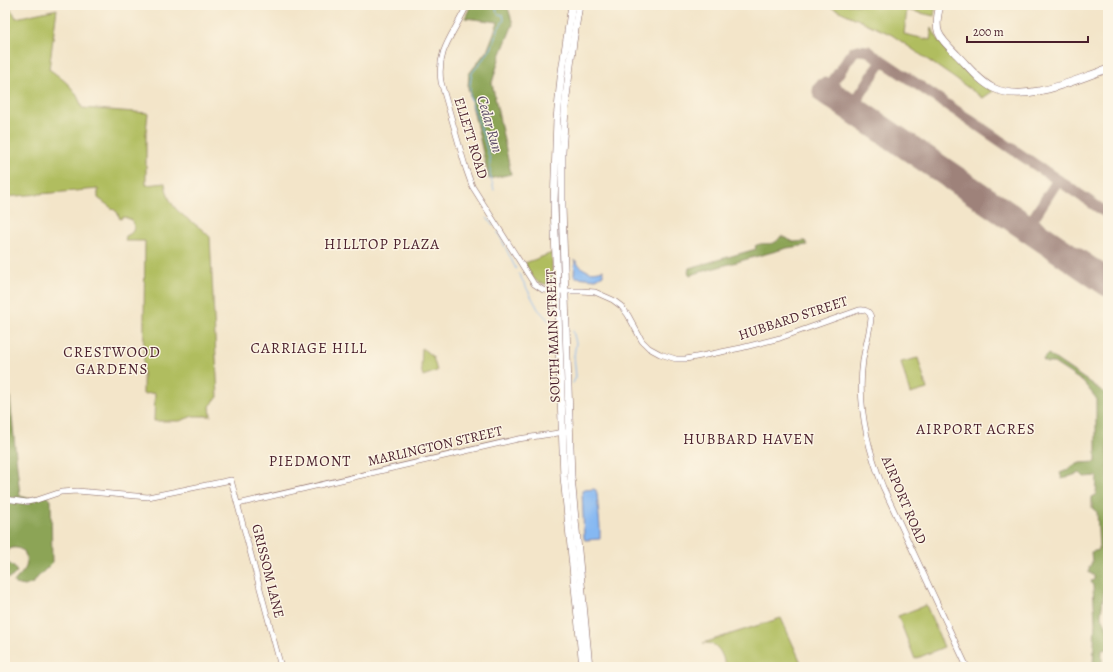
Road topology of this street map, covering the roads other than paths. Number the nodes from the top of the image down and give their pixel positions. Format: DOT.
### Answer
graph roads {
  1 [pos="467,5"];
  2 [pos="572,5"];
  3 [pos="579,5"];
  4 [pos="940,5"];
  5 [pos="1108,70"];
  6 [pos="561,292"];
  7 [pos="867,311"];
  8 [pos="566,432"];
  9 [pos="5,499"];
  10 [pos="238,504"];
  11 [pos="280,667"];
  12 [pos="582,667"];
  13 [pos="589,667"];
  14 [pos="967,667"];
  1 -- 6 [label="street, ELLETT ROAD"];
  2 -- 6 [label="main road, SOUTH MAIN STREET"];
  3 -- 6 [label="main road, SOUTH MAIN STREET"];
  4 -- 5 [label="main road"];
  6 -- 7 [label="street, HUBBARD STREET"];
  6 -- 8 [label="main road, SOUTH MAIN STREET"];
  7 -- 14 [label="street, AIRPORT ROAD"];
  8 -- 10 [label="street, MARLINGTON STREET"];
  8 -- 12 [label="main road, SOUTH MAIN STREET"];
  8 -- 13 [label="main road, SOUTH MAIN STREET"];
  9 -- 10 [label="street, GRISSOM LANE"];
  10 -- 11 [label="street, GRISSOM LANE"];
}
